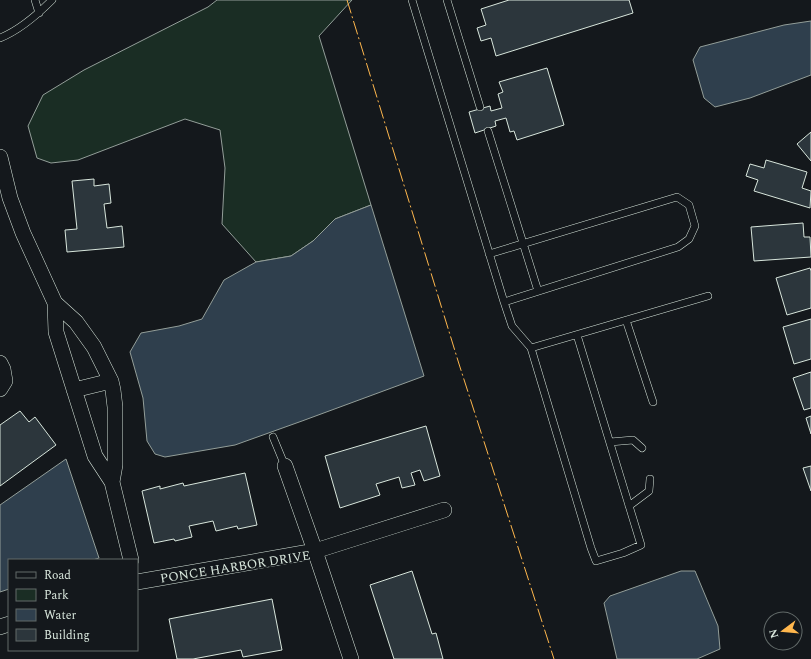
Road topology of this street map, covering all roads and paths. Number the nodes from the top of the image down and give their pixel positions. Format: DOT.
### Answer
graph roads {
  1 [pos="35,0"];
  2 [pos="52,0"];
  3 [pos="447,0"];
  4 [pos="414,1"];
  5 [pos="39,13"];
  6 [pos="0,38"];
  7 [pos="480,107"];
  8 [pos="488,131"];
  9 [pos="0,157"];
  10 [pos="523,244"];
  11 [pos="489,254"];
  12 [pos="538,291"];
  13 [pos="708,296"];
  14 [pos="504,302"];
  15 [pos="55,303"];
  16 [pos="626,320"];
  17 [pos="577,335"];
  18 [pos="531,348"];
  19 [pos="0,363"];
  20 [pos="110,381"];
  21 [pos="0,389"];
  22 [pos="74,390"];
  23 [pos="652,402"];
  24 [pos="273,437"];
  25 [pos="610,442"];
  26 [pos="642,448"];
  27 [pos="285,466"];
  28 [pos="650,479"];
  29 [pos="112,482"];
  30 [pos="629,506"];
  31 [pos="444,510"];
  32 [pos="315,551"];
  33 [pos="131,559"];
  34 [pos="138,581"];
  35 [pos="351,659"];
  1 -- 5 [label="lane"];
  2 -- 5 [label="lane"];
  3 -- 7 [label="lane"];
  4 -- 11 [label="lane"];
  5 -- 6 [label="lane"];
  8 -- 10 [label="lane"];
  9 -- 15 [label="street"];
  10 -- 11 [label="lane"];
  10 -- 12 [label="lane"];
  10 -- 12 [label="lane"];
  11 -- 14 [label="lane"];
  12 -- 14 [label="lane"];
  13 -- 16 [label="lane"];
  14 -- 18 [label="lane"];
  15 -- 20 [label="street"];
  15 -- 22 [label="street"];
  16 -- 17 [label="lane"];
  16 -- 23 [label="lane"];
  17 -- 18 [label="lane"];
  17 -- 25 [label="lane"];
  18 -- 30 [label="lane"];
  19 -- 21 [label="street"];
  20 -- 22 [label="street"];
  20 -- 29 [label="street"];
  22 -- 29 [label="street"];
  24 -- 27 [label="lane"];
  25 -- 26 [label="lane"];
  25 -- 30 [label="lane"];
  27 -- 32 [label="street"];
  28 -- 30 [label="lane"];
  29 -- 33 [label="street"];
  31 -- 32 [label="street"];
  32 -- 34 [label="street, PONCE HARBOR DRIVE"];
  32 -- 35 [label="street, PONCE HARBOR DRIVE"];
}
